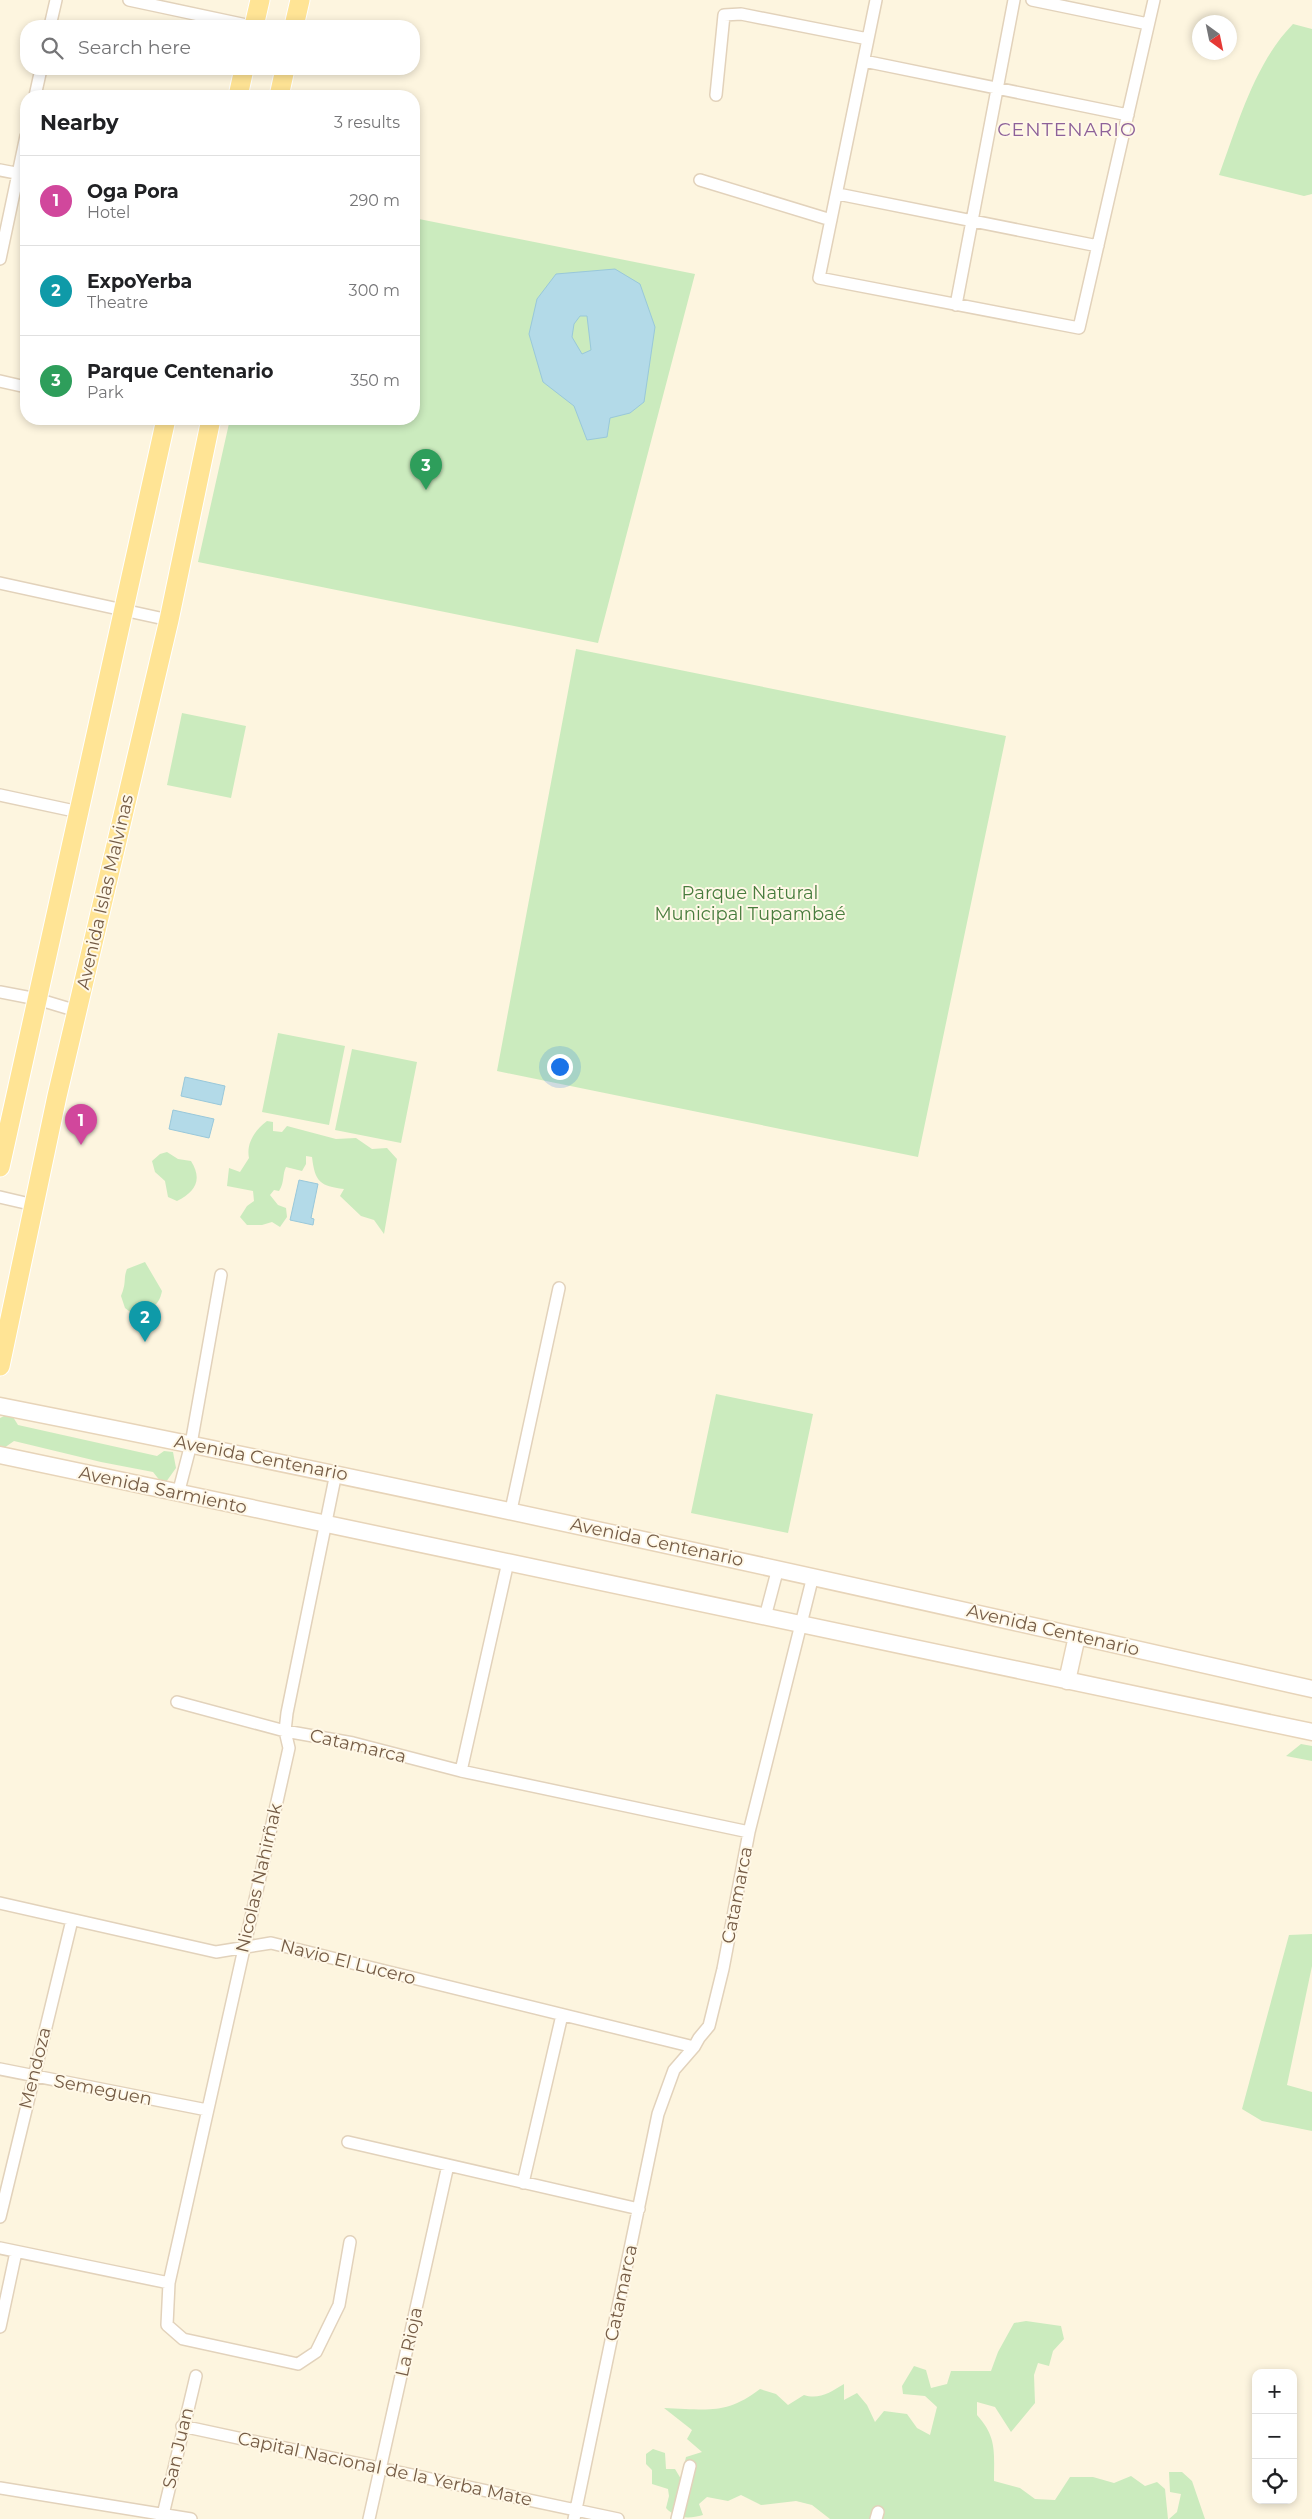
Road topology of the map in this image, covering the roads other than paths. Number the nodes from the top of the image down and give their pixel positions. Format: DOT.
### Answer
graph roads {
  1 [pos="56,0"];
  2 [pos="129,0"];
  3 [pos="260,0"];
  4 [pos="300,0"];
  5 [pos="876,0"];
  6 [pos="1014,0"];
  7 [pos="1032,0"];
  8 [pos="1154,0"];
  9 [pos="51,20"];
  10 [pos="224,20"];
  11 [pos="254,20"];
  12 [pos="295,20"];
  13 [pos="1148,24"];
  14 [pos="868,39"];
  15 [pos="864,61"];
  16 [pos="40,75"];
  17 [pos="243,75"];
  18 [pos="284,75"];
  19 [pos="996,87"];
  20 [pos="36,90"];
  21 [pos="239,90"];
  22 [pos="280,90"];
  23 [pos="716,95"];
  24 [pos="1128,115"];
  25 [pos="0,170"];
  26 [pos="20,174"];
  27 [pos="700,180"];
  28 [pos="20,182"];
  29 [pos="838,194"];
  30 [pos="831,220"];
  31 [pos="973,220"];
  32 [pos="1098,246"];
  33 [pos="0,259"];
  34 [pos="956,305"];
  35 [pos="0,381"];
  36 [pos="20,386"];
  37 [pos="165,425"];
  38 [pos="210,425"];
  39 [pos="0,583"];
  40 [pos="124,610"];
  41 [pos="169,620"];
  42 [pos="0,794"];
  43 [pos="79,812"];
  44 [pos="0,992"];
  45 [pos="37,999"];
  46 [pos="77,1011"];
  47 [pos="0,1167"];
  48 [pos="0,1197"];
  49 [pos="34,1205"];
  50 [pos="221,1275"];
  51 [pos="559,1288"];
  52 [pos="0,1366"];
  53 [pos="0,1406"];
  54 [pos="191,1444"];
  55 [pos="0,1455"];
  56 [pos="336,1473"];
  57 [pos="178,1494"];
  58 [pos="511,1510"];
  59 [pos="327,1524"];
  60 [pos="508,1562"];
  61 [pos="778,1568"];
  62 [pos="813,1576"];
  63 [pos="765,1616"];
  64 [pos="802,1624"];
  65 [pos="1077,1636"];
  66 [pos="1067,1680"];
  67 [pos="1312,1689"];
  68 [pos="177,1702"];
  69 [pos="285,1731"];
  70 [pos="1312,1732"];
  71 [pos="461,1771"];
  72 [pos="749,1832"];
  73 [pos="0,1903"];
  74 [pos="72,1920"];
  75 [pos="244,1947"];
  76 [pos="562,2015"];
  77 [pos="694,2048"];
  78 [pos="0,2069"];
  79 [pos="33,2076"];
  80 [pos="207,2110"];
  81 [pos="348,2142"];
  82 [pos="448,2165"];
  83 [pos="523,2183"];
  84 [pos="639,2209"];
  85 [pos="0,2216"];
  86 [pos="350,2242"];
  87 [pos="0,2248"];
  88 [pos="16,2252"];
  89 [pos="169,2283"];
  90 [pos="0,2327"];
  91 [pos="196,2376"];
  92 [pos="182,2426"];
  93 [pos="690,2466"];
  94 [pos="381,2467"];
  95 [pos="0,2488"];
  96 [pos="575,2515"];
  97 [pos="162,2516"];
  98 [pos="191,2519"];
  99 [pos="369,2519"];
  100 [pos="618,2519"];
  101 [pos="677,2519"];
  1 -- 9 [label="street"];
  2 -- 10 [label="street"];
  3 -- 11 [label="main road"];
  4 -- 12 [label="main road"];
  5 -- 14 [label="street"];
  6 -- 19 [label="street"];
  7 -- 13 [label="street"];
  8 -- 13 [label="street"];
  13 -- 24 [label="street"];
  14 -- 15 [label="street"];
  14 -- 23 [label="street"];
  15 -- 19 [label="street"];
  15 -- 29 [label="street"];
  16 -- 20 [label="street"];
  17 -- 21 [label="main road"];
  18 -- 22 [label="main road"];
  19 -- 24 [label="street"];
  19 -- 31 [label="street"];
  24 -- 32 [label="street"];
  25 -- 26 [label="street"];
  27 -- 30 [label="street"];
  28 -- 33 [label="street"];
  29 -- 30 [label="street"];
  29 -- 31 [label="street"];
  30 -- 34 [label="street"];
  31 -- 32 [label="street"];
  31 -- 34 [label="street"];
  32 -- 34 [label="street"];
  35 -- 36 [label="street"];
  37 -- 40 [label="main road"];
  38 -- 41 [label="main road, Avenida Islas Malvinas"];
  39 -- 40 [label="street"];
  40 -- 41 [label="street"];
  40 -- 43 [label="main road"];
  41 -- 46 [label="main road, Avenida Islas Malvinas"];
  42 -- 43 [label="street"];
  43 -- 45 [label="main road"];
  44 -- 45 [label="street"];
  45 -- 46 [label="street"];
  45 -- 47 [label="main road"];
  46 -- 49 [label="main road, Avenida Islas Malvinas"];
  48 -- 49 [label="street"];
  49 -- 52 [label="main road, Avenida Islas Malvinas"];
  50 -- 54 [label="street"];
  51 -- 58 [label="street"];
  53 -- 54 [label="main road, Avenida Centenario"];
  54 -- 56 [label="main road, Avenida Centenario"];
  54 -- 57 [label="street"];
  55 -- 57 [label="main road, Avenida Sarmiento"];
  56 -- 58 [label="main road, Avenida Centenario"];
  56 -- 59 [label="street, Nicolas Nahirñak"];
  57 -- 59 [label="main road, Avenida Sarmiento"];
  58 -- 61 [label="main road, Avenida Centenario"];
  59 -- 60 [label="main road"];
  59 -- 69 [label="street, Nicolas Nahirñak"];
  60 -- 63 [label="main road"];
  60 -- 71 [label="street"];
  61 -- 62 [label="main road, Avenida Centenario"];
  61 -- 63 [label="street"];
  62 -- 64 [label="street"];
  62 -- 65 [label="main road, Avenida Centenario"];
  63 -- 64 [label="main road"];
  64 -- 66 [label="main road"];
  64 -- 72 [label="street"];
  65 -- 66 [label="main road"];
  65 -- 67 [label="main road, Avenida Centenario"];
  66 -- 70 [label="main road"];
  68 -- 69 [label="street, Catamarca"];
  69 -- 71 [label="street, Catamarca"];
  69 -- 75 [label="street, Nicolas Nahirñak"];
  71 -- 72 [label="street, Catamarca"];
  72 -- 77 [label="street, Catamarca"];
  73 -- 74 [label="street, Navio El Lucero"];
  74 -- 75 [label="street, Navio El Lucero"];
  74 -- 79 [label="street, Mendoza"];
  75 -- 76 [label="street, Navio El Lucero"];
  75 -- 80 [label="street, Nicolas Nahirñak"];
  76 -- 77 [label="street, Navio El Lucero"];
  76 -- 83 [label="street"];
  77 -- 84 [label="street, Catamarca"];
  78 -- 79 [label="street, Semeguen"];
  79 -- 80 [label="street, Semeguen"];
  79 -- 85 [label="street, Mendoza"];
  80 -- 89 [label="street, Nicolas Nahirñak"];
  81 -- 82 [label="street"];
  82 -- 83 [label="street"];
  82 -- 94 [label="street, La Rioja"];
  83 -- 84 [label="street"];
  84 -- 96 [label="street, Catamarca"];
  86 -- 89 [label="street, Nicolas Nahirñak"];
  87 -- 88 [label="street"];
  88 -- 89 [label="street"];
  88 -- 90 [label="street"];
  91 -- 92 [label="street, San Juan"];
  92 -- 94 [label="street, Capital Nacional de la Yerba Mate"];
  92 -- 97 [label="street, San Juan"];
  93 -- 101 [label="street"];
  94 -- 96 [label="street, Capital Nacional de la Yerba Mate"];
  94 -- 99 [label="street, La Rioja"];
  95 -- 97 [label="street"];
  96 -- 100 [label="street, Capital Nacional de la Yerba Mate"];
  97 -- 98 [label="street"];
}
